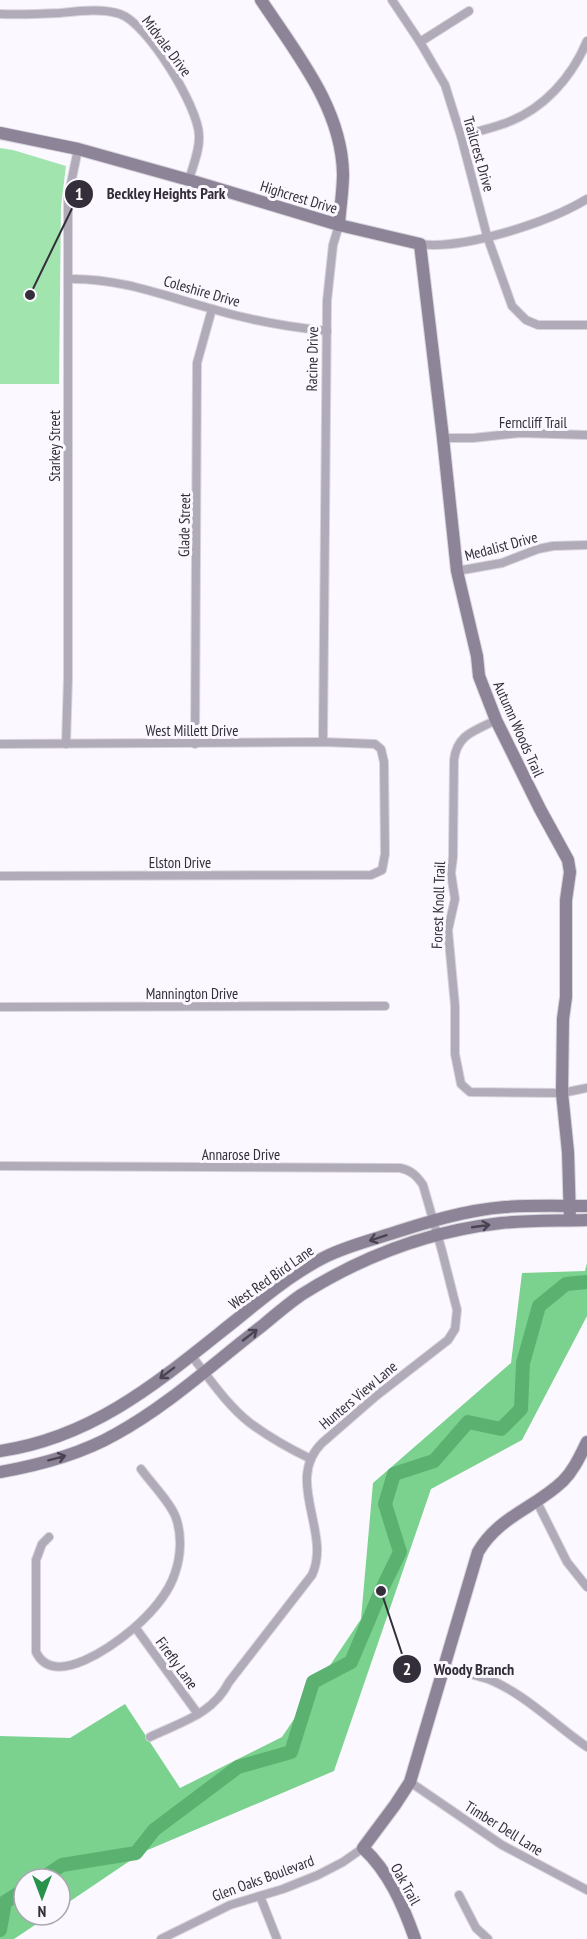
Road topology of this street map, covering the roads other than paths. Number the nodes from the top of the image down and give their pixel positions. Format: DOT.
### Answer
graph roads {
  1 [pos="261,0"];
  2 [pos="392,0"];
  3 [pos="469,11"];
  4 [pos="0,14"];
  5 [pos="587,41"];
  6 [pos="420,42"];
  7 [pos="0,133"];
  8 [pos="461,136"];
  9 [pos="78,149"];
  10 [pos="189,180"];
  11 [pos="587,199"];
  12 [pos="339,225"];
  13 [pos="488,236"];
  14 [pos="420,244"];
  15 [pos="69,279"];
  16 [pos="212,309"];
  17 [pos="587,325"];
  18 [pos="327,331"];
  19 [pos="587,435"];
  20 [pos="444,438"];
  21 [pos="587,545"];
  22 [pos="457,571"];
  23 [pos="496,720"];
  24 [pos="323,742"];
  25 [pos="0,744"];
  26 [pos="66,744"];
  27 [pos="195,744"];
  28 [pos="361,875"];
  29 [pos="0,876"];
  30 [pos="385,1006"];
  31 [pos="0,1007"];
  32 [pos="587,1088"];
  33 [pos="562,1093"];
  34 [pos="0,1166"];
  35 [pos="570,1206"];
  36 [pos="587,1206"];
  37 [pos="434,1220"];
  38 [pos="570,1220"];
  39 [pos="587,1220"];
  40 [pos="437,1234"];
  41 [pos="191,1355"];
  42 [pos="204,1371"];
  43 [pos="104,1417"];
  44 [pos="115,1435"];
  45 [pos="587,1443"];
  46 [pos="0,1451"];
  47 [pos="311,1459"];
  48 [pos="141,1469"];
  49 [pos="0,1472"];
  50 [pos="536,1500"];
  51 [pos="49,1537"];
  52 [pos="587,1587"];
  53 [pos="135,1627"];
  54 [pos="443,1667"];
  55 [pos="198,1714"];
  56 [pos="150,1737"];
  57 [pos="587,1747"];
  58 [pos="410,1782"];
  59 [pos="363,1848"];
  60 [pos="587,1890"];
  61 [pos="459,1895"];
  62 [pos="261,1896"];
  63 [pos="161,1939"];
  64 [pos="277,1939"];
  65 [pos="414,1939"];
  66 [pos="488,1939"];
  1 -- 12 [label="street, Racine Drive"];
  2 -- 6 [label="street, Trailcrest Drive"];
  3 -- 6 [label="street"];
  4 -- 10 [label="street, Midvale Drive"];
  5 -- 8 [label="street"];
  6 -- 8 [label="street, Trailcrest Drive"];
  7 -- 9 [label="street, Highcrest Drive"];
  8 -- 13 [label="street, Trailcrest Drive"];
  9 -- 10 [label="street, Highcrest Drive"];
  9 -- 15 [label="street, Starkey Street"];
  10 -- 12 [label="street, Highcrest Drive"];
  11 -- 13 [label="street, Highcrest Drive"];
  12 -- 14 [label="street, Highcrest Drive"];
  12 -- 18 [label="street, Racine Drive"];
  13 -- 14 [label="street, Highcrest Drive"];
  13 -- 17 [label="street, Trailcrest Drive"];
  14 -- 20 [label="street, Autumn Woods Trail"];
  15 -- 16 [label="street, Coleshire Drive"];
  15 -- 26 [label="street, Starkey Street"];
  16 -- 18 [label="street, Coleshire Drive"];
  16 -- 27 [label="street, Glade Street"];
  18 -- 24 [label="street, Racine Drive"];
  19 -- 20 [label="street, Ferncliff Trail"];
  20 -- 22 [label="street, Autumn Woods Trail"];
  21 -- 22 [label="street, Medalist Drive"];
  22 -- 23 [label="street, Autumn Woods Trail"];
  23 -- 33 [label="street, Autumn Woods Trail"];
  23 -- 33 [label="street, Forest Knoll Trail"];
  24 -- 27 [label="street, West Millett Drive"];
  24 -- 28 [label="street, West Millett Drive"];
  25 -- 26 [label="street, West Millett Drive"];
  26 -- 27 [label="street, West Millett Drive"];
  28 -- 29 [label="street, Elston Drive"];
  30 -- 31 [label="street, Mannington Drive"];
  32 -- 33 [label="street"];
  33 -- 35 [label="street, Autumn Woods Trail"];
  34 -- 37 [label="street, Annarose Drive"];
  35 -- 36 [label="street, West Red Bird Lane"];
  35 -- 37 [label="street, West Red Bird Lane"];
  35 -- 38 [label="street, Autumn Woods Trail"];
  37 -- 40 [label="street, Annarose Drive"];
  37 -- 41 [label="street, West Red Bird Lane, one-way"];
  38 -- 39 [label="street"];
  40 -- 38 [label="street, one-way"];
  42 -- 40 [label="street, one-way"];
  40 -- 47 [label="street, Hunters View Lane"];
  41 -- 42 [label="street"];
  41 -- 43 [label="street, West Red Bird Lane, one-way"];
  42 -- 44 [label="street"];
  42 -- 47 [label="street"];
  43 -- 44 [label="street"];
  43 -- 46 [label="street, West Red Bird Lane"];
  49 -- 44 [label="street, one-way"];
  45 -- 50 [label="street, Glen Oaks Boulevard"];
  47 -- 55 [label="street"];
  48 -- 53 [label="street"];
  50 -- 52 [label="street"];
  50 -- 54 [label="street, Glen Oaks Boulevard"];
  51 -- 53 [label="street"];
  53 -- 55 [label="street, Firefly Lane"];
  54 -- 57 [label="street"];
  54 -- 58 [label="street, Glen Oaks Boulevard"];
  55 -- 56 [label="street"];
  58 -- 59 [label="street, Glen Oaks Boulevard"];
  58 -- 60 [label="street, Timber Dell Lane"];
  59 -- 62 [label="street, Glen Oaks Boulevard"];
  59 -- 65 [label="street, Oak Trail"];
  61 -- 66 [label="street"];
  62 -- 63 [label="street, Glen Oaks Boulevard"];
  62 -- 64 [label="street"];
}
